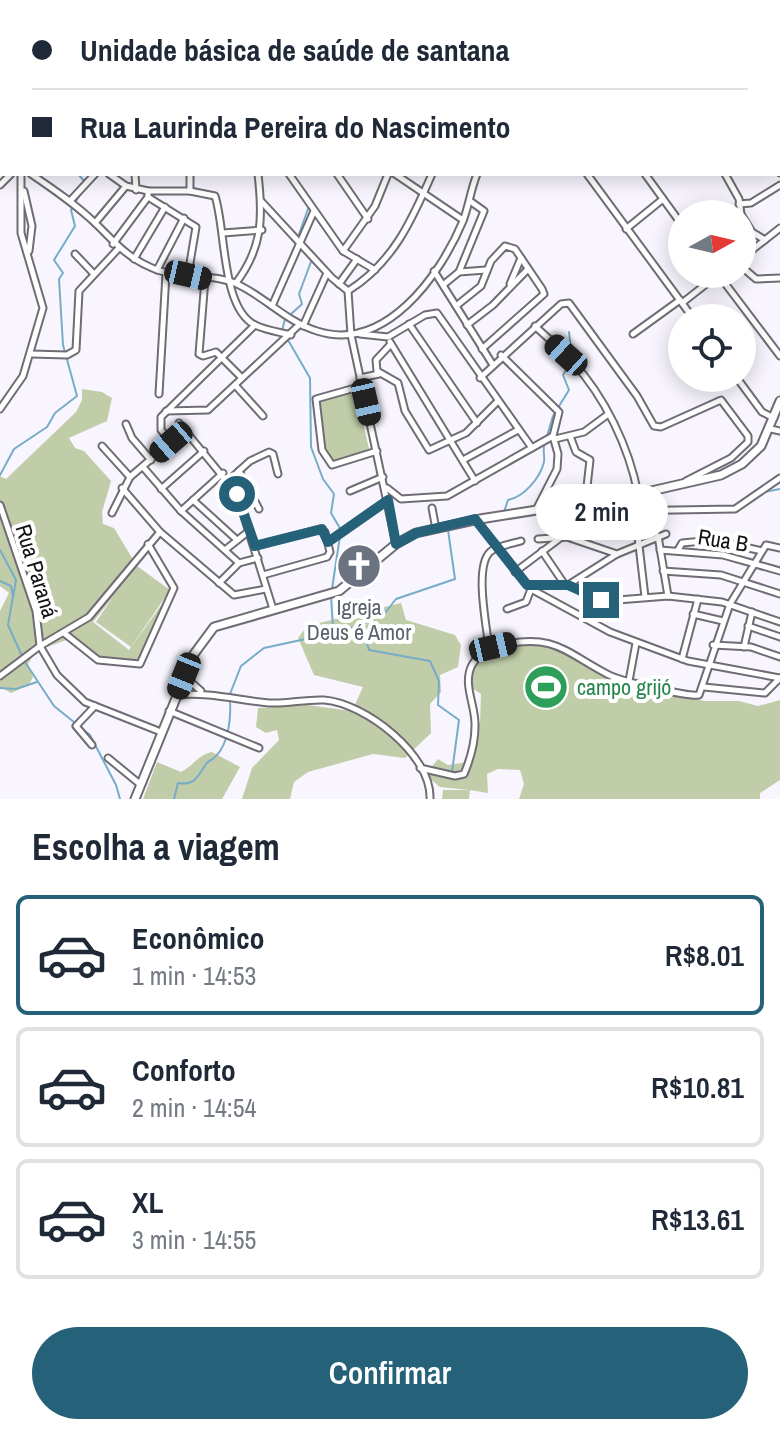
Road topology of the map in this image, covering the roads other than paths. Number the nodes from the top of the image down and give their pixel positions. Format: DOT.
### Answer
graph roads {
  1 [pos="21,176"];
  2 [pos="34,176"];
  3 [pos="93,176"];
  4 [pos="112,176"];
  5 [pos="135,176"];
  6 [pos="190,176"];
  7 [pos="258,176"];
  8 [pos="290,176"];
  9 [pos="338,176"];
  10 [pos="387,176"];
  11 [pos="398,176"];
  12 [pos="431,176"];
  13 [pos="476,176"];
  14 [pos="588,176"];
  15 [pos="647,176"];
  16 [pos="726,176"];
  17 [pos="780,185"];
  18 [pos="126,186"];
  19 [pos="136,190"];
  20 [pos="190,191"];
  21 [pos="148,194"];
  22 [pos="424,194"];
  23 [pos="664,199"];
  24 [pos="24,200"];
  25 [pos="737,200"];
  26 [pos="756,200"];
  27 [pos="70,201"];
  28 [pos="261,201"];
  29 [pos="470,201"];
  30 [pos="668,205"];
  31 [pos="165,207"];
  32 [pos="315,210"];
  33 [pos="184,218"];
  34 [pos="368,219"];
  35 [pos="463,220"];
  36 [pos="95,223"];
  37 [pos="780,228"];
  38 [pos="626,229"];
  39 [pos="262,230"];
  40 [pos="223,233"];
  41 [pos="756,234"];
  42 [pos="26,240"];
  43 [pos="765,240"];
  44 [pos="300,243"];
  45 [pos="116,246"];
  46 [pos="756,247"];
  47 [pos="343,251"];
  48 [pos="75,254"];
  49 [pos="521,258"];
  50 [pos="134,259"];
  51 [pos="357,259"];
  52 [pos="528,269"];
  53 [pos="157,270"];
  54 [pos="375,270"];
  55 [pos="486,270"];
  56 [pos="434,271"];
  57 [pos="459,272"];
  58 [pos="327,273"];
  59 [pos="94,274"];
  60 [pos="166,274"];
  61 [pos="188,275"];
  62 [pos="780,278"];
  63 [pos="205,279"];
  64 [pos="756,279"];
  65 [pos="233,283"];
  66 [pos="339,284"];
  67 [pos="443,285"];
  68 [pos="700,288"];
  69 [pos="729,288"];
  70 [pos="509,289"];
  71 [pos="348,291"];
  72 [pos="681,302"];
  73 [pos="272,306"];
  74 [pos="456,306"];
  75 [pos="409,324"];
  76 [pos="255,325"];
  77 [pos="467,325"];
  78 [pos="301,326"];
  79 [pos="535,326"];
  80 [pos="359,334"];
  81 [pos="633,334"];
  82 [pos="291,335"];
  83 [pos="351,335"];
  84 [pos="390,340"];
  85 [pos="482,349"];
  86 [pos="31,354"];
  87 [pos="501,355"];
  88 [pos="780,356"];
  89 [pos="222,358"];
  90 [pos="493,365"];
  91 [pos="379,374"];
  92 [pos="242,378"];
  93 [pos="360,378"];
  94 [pos="480,378"];
  95 [pos="235,385"];
  96 [pos="362,386"];
  97 [pos="747,392"];
  98 [pos="159,394"];
  99 [pos="498,401"];
  100 [pos="780,401"];
  101 [pos="0,409"];
  102 [pos="166,411"];
  103 [pos="607,415"];
  104 [pos="263,416"];
  105 [pos="775,419"];
  106 [pos="179,423"];
  107 [pos="477,423"];
  108 [pos="126,424"];
  109 [pos="771,429"];
  110 [pos="185,430"];
  111 [pos="518,430"];
  112 [pos="780,431"];
  113 [pos="570,436"];
  114 [pos="554,437"];
  115 [pos="171,442"];
  116 [pos="451,442"];
  117 [pos="102,446"];
  118 [pos="532,448"];
  119 [pos="204,451"];
  120 [pos="377,451"];
  121 [pos="151,460"];
  122 [pos="463,460"];
  123 [pos="143,467"];
  124 [pos="239,471"];
  125 [pos="223,473"];
  126 [pos="278,474"];
  127 [pos="130,477"];
  128 [pos="383,477"];
  129 [pos="780,478"];
  130 [pos="229,480"];
  131 [pos="475,481"];
  132 [pos="385,486"];
  133 [pos="679,486"];
  134 [pos="122,488"];
  135 [pos="161,489"];
  136 [pos="350,491"];
  137 [pos="638,494"];
  138 [pos="193,500"];
  139 [pos="388,500"];
  140 [pos="603,502"];
  141 [pos="0,505"];
  142 [pos="582,506"];
  143 [pos="432,508"];
  144 [pos="259,509"];
  145 [pos="536,510"];
  146 [pos="635,510"];
  147 [pos="181,511"];
  148 [pos="112,513"];
  149 [pos="607,514"];
  150 [pos="475,519"];
  151 [pos="436,529"];
  152 [pos="250,531"];
  153 [pos="160,532"];
  154 [pos="666,534"];
  155 [pos="658,536"];
  156 [pos="570,537"];
  157 [pos="538,539"];
  158 [pos="559,539"];
  159 [pos="237,540"];
  160 [pos="521,541"];
  161 [pos="328,542"];
  162 [pos="148,544"];
  163 [pos="396,544"];
  164 [pos="638,545"];
  165 [pos="255,546"];
  166 [pos="780,548"];
  167 [pos="496,549"];
  168 [pos="225,550"];
  169 [pos="660,550"];
  170 [pos="678,550"];
  171 [pos="542,551"];
  172 [pos="762,552"];
  173 [pos="617,554"];
  174 [pos="258,558"];
  175 [pos="756,562"];
  176 [pos="239,563"];
  177 [pos="663,571"];
  178 [pos="780,571"];
  179 [pos="515,572"];
  180 [pos="263,575"];
  181 [pos="745,581"];
  182 [pos="219,583"];
  183 [pos="567,585"];
  184 [pos="529,587"];
  185 [pos="266,589"];
  186 [pos="780,594"];
  187 [pos="668,596"];
  188 [pos="645,597"];
  189 [pos="698,599"];
  190 [pos="730,604"];
  191 [pos="273,609"];
  192 [pos="507,609"];
  193 [pos="752,612"];
  194 [pos="693,614"];
  195 [pos="780,620"];
  196 [pos="723,621"];
  197 [pos="748,626"];
  198 [pos="64,633"];
  199 [pos="780,637"];
  200 [pos="636,643"];
  201 [pos="713,645"];
  202 [pos="40,646"];
  203 [pos="744,647"];
  204 [pos="489,648"];
  205 [pos="780,657"];
  206 [pos="682,659"];
  207 [pos="708,665"];
  208 [pos="0,676"];
  209 [pos="184,676"];
  210 [pos="780,678"];
  211 [pos="629,681"];
  212 [pos="704,687"];
  213 [pos="202,692"];
  214 [pos="176,695"];
  215 [pos="95,706"];
  216 [pos="169,711"];
  217 [pos="161,732"];
  218 [pos="92,745"];
  219 [pos="259,748"];
  220 [pos="108,758"];
  221 [pos="420,768"];
  222 [pos="142,786"];
  223 [pos="135,799"];
  224 [pos="432,799"];
  1 -- 24 [label="street"];
  2 -- 27 [label="street"];
  3 -- 27 [label="street"];
  4 -- 18 [label="street"];
  5 -- 19 [label="street"];
  6 -- 20 [label="street"];
  7 -- 28 [label="street"];
  8 -- 32 [label="street"];
  9 -- 34 [label="street"];
  10 -- 34 [label="street"];
  11 -- 22 [label="street"];
  12 -- 22 [label="street"];
  13 -- 29 [label="street"];
  14 -- 38 [label="street"];
  15 -- 23 [label="street"];
  16 -- 25 [label="street"];
  17 -- 26 [label="street"];
  18 -- 19 [label="street"];
  18 -- 36 [label="street"];
  19 -- 21 [label="street"];
  20 -- 21 [label="street"];
  20 -- 40 [label="street"];
  21 -- 31 [label="street"];
  21 -- 45 [label="street"];
  22 -- 35 [label="street"];
  22 -- 54 [label="street"];
  23 -- 30 [label="street"];
  23 -- 38 [label="street"];
  24 -- 42 [label="street"];
  24 -- 42 [label="street"];
  27 -- 36 [label="street"];
  28 -- 39 [label="street"];
  28 -- 44 [label="street"];
  29 -- 35 [label="street"];
  29 -- 57 [label="street"];
  31 -- 33 [label="street"];
  31 -- 50 [label="street"];
  32 -- 44 [label="street"];
  32 -- 47 [label="street"];
  33 -- 53 [label="street"];
  33 -- 61 [label="street"];
  34 -- 47 [label="street"];
  35 -- 56 [label="street"];
  36 -- 45 [label="street"];
  37 -- 43 [label="street"];
  38 -- 72 [label="street"];
  39 -- 40 [label="street"];
  39 -- 65 [label="street"];
  40 -- 65 [label="street"];
  41 -- 43 [label="street"];
  42 -- 86 [label="street"];
  43 -- 46 [label="street"];
  44 -- 58 [label="street"];
  44 -- 73 [label="street"];
  45 -- 50 [label="street"];
  45 -- 59 [label="street"];
  47 -- 51 [label="street"];
  48 -- 59 [label="street"];
  49 -- 52 [label="street"];
  49 -- 55 [label="street"];
  49 -- 70 [label="street"];
  50 -- 53 [label="street"];
  51 -- 54 [label="street"];
  51 -- 66 [label="street"];
  52 -- 70 [label="street"];
  52 -- 85 [label="street"];
  53 -- 60 [label="street"];
  54 -- 71 [label="street"];
  55 -- 57 [label="street"];
  55 -- 74 [label="street"];
  56 -- 67 [label="street"];
  56 -- 80 [label="street"];
  57 -- 67 [label="street"];
  58 -- 66 [label="street"];
  58 -- 78 [label="street"];
  59 -- 86 [label="street"];
  60 -- 61 [label="street"];
  60 -- 98 [label="street"];
  61 -- 63 [label="street"];
  62 -- 64 [label="street"];
  63 -- 65 [label="street"];
  63 -- 89 [label="street"];
  65 -- 73 [label="street"];
  65 -- 76 [label="street"];
  66 -- 71 [label="street"];
  67 -- 74 [label="street"];
  68 -- 72 [label="street"];
  69 -- 88 [label="street"];
  70 -- 77 [label="street"];
  71 -- 83 [label="street"];
  72 -- 81 [label="street"];
  73 -- 78 [label="street"];
  74 -- 77 [label="street"];
  75 -- 84 [label="street"];
  75 -- 94 [label="street"];
  75 -- 107 [label="street"];
  76 -- 82 [label="street"];
  76 -- 89 [label="street"];
  77 -- 85 [label="street"];
  78 -- 82 [label="street"];
  78 -- 83 [label="street"];
  79 -- 87 [label="street"];
  79 -- 103 [label="street"];
  79 -- 133 [label="street"];
  80 -- 83 [label="street"];
  80 -- 84 [label="street"];
  82 -- 92 [label="street"];
  83 -- 93 [label="street"];
  84 -- 91 [label="street"];
  84 -- 116 [label="street"];
  85 -- 90 [label="street"];
  86 -- 101 [label="street"];
  87 -- 90 [label="street"];
  87 -- 114 [label="street"];
  89 -- 92 [label="street"];
  89 -- 102 [label="street"];
  90 -- 94 [label="street"];
  91 -- 93 [label="street"];
  91 -- 116 [label="street"];
  92 -- 95 [label="street"];
  93 -- 96 [label="street"];
  94 -- 99 [label="street"];
  95 -- 102 [label="street"];
  95 -- 104 [label="street"];
  96 -- 120 [label="street"];
  96 -- 120 [label="street"];
  97 -- 105 [label="street"];
  99 -- 107 [label="street"];
  99 -- 111 [label="street"];
  100 -- 105 [label="main road"];
  102 -- 115 [label="street"];
  103 -- 113 [label="street"];
  103 -- 137 [label="street"];
  105 -- 109 [label="main road"];
  106 -- 110 [label="street"];
  107 -- 116 [label="street"];
  108 -- 121 [label="street"];
  109 -- 112 [label="street"];
  109 -- 133 [label="main road"];
  110 -- 115 [label="street"];
  110 -- 119 [label="street"];
  111 -- 118 [label="street"];
  111 -- 122 [label="street"];
  113 -- 114 [label="street"];
  113 -- 142 [label="street"];
  114 -- 118 [label="street"];
  114 -- 145 [label="street"];
  115 -- 121 [label="street"];
  116 -- 122 [label="street"];
  117 -- 127 [label="street"];
  118 -- 131 [label="street"];
  119 -- 125 [label="street"];
  119 -- 135 [label="street"];
  120 -- 128 [label="street"];
  121 -- 123 [label="street"];
  122 -- 131 [label="street"];
  123 -- 127 [label="street"];
  123 -- 135 [label="street"];
  124 -- 126 [label="street"];
  124 -- 130 [label="street"];
  124 -- 144 [label="street"];
  125 -- 130 [label="street"];
  125 -- 138 [label="street"];
  127 -- 134 [label="street"];
  128 -- 132 [label="street"];
  128 -- 136 [label="street"];
  129 -- 146 [label="street"];
  130 -- 152 [label="street"];
  131 -- 132 [label="street"];
  132 -- 139 [label="street"];
  133 -- 137 [label="main road"];
  134 -- 148 [label="street"];
  134 -- 153 [label="street"];
  135 -- 147 [label="street"];
  137 -- 140 [label="main road"];
  138 -- 147 [label="street"];
  138 -- 159 [label="street"];
  139 -- 161 [label="street"];
  139 -- 163 [label="street"];
  140 -- 142 [label="main road"];
  140 -- 149 [label="street"];
  141 -- 202 [label="street, Rua Paraná"];
  142 -- 145 [label="main road"];
  143 -- 151 [label="street"];
  145 -- 150 [label="main road"];
  146 -- 149 [label="street"];
  146 -- 164 [label="street"];
  147 -- 168 [label="street"];
  149 -- 156 [label="street"];
  150 -- 151 [label="main road"];
  150 -- 167 [label="street"];
  151 -- 163 [label="main road"];
  152 -- 159 [label="street"];
  152 -- 165 [label="street"];
  153 -- 162 [label="street"];
  153 -- 182 [label="street"];
  154 -- 155 [label="street"];
  155 -- 164 [label="street"];
  155 -- 169 [label="street"];
  156 -- 158 [label="street"];
  156 -- 173 [label="street"];
  157 -- 158 [label="street"];
  158 -- 171 [label="street"];
  159 -- 168 [label="street"];
  160 -- 167 [label="street"];
  161 -- 165 [label="street"];
  161 -- 180 [label="street"];
  162 -- 198 [label="street"];
  162 -- 198 [label="street"];
  163 -- 191 [label="main road"];
  164 -- 173 [label="street"];
  164 -- 188 [label="street"];
  165 -- 174 [label="street"];
  166 -- 172 [label="street"];
  167 -- 179 [label="street"];
  167 -- 204 [label="street"];
  168 -- 176 [label="street"];
  169 -- 170 [label="street, Rua B"];
  169 -- 177 [label="street"];
  170 -- 172 [label="street"];
  170 -- 175 [label="street, Rua B"];
  171 -- 179 [label="street"];
  171 -- 183 [label="street"];
  172 -- 175 [label="street"];
  173 -- 183 [label="street"];
  174 -- 176 [label="street"];
  174 -- 180 [label="street"];
  175 -- 178 [label="street, Rua B"];
  175 -- 181 [label="street"];
  176 -- 182 [label="street"];
  177 -- 181 [label="street"];
  177 -- 187 [label="street"];
  179 -- 184 [label="street"];
  180 -- 185 [label="street"];
  181 -- 186 [label="street"];
  181 -- 190 [label="street"];
  182 -- 185 [label="street"];
  183 -- 184 [label="street"];
  183 -- 188 [label="street"];
  184 -- 192 [label="street"];
  184 -- 200 [label="street"];
  185 -- 191 [label="street"];
  187 -- 188 [label="street"];
  187 -- 189 [label="street"];
  189 -- 190 [label="street"];
  189 -- 194 [label="street"];
  190 -- 193 [label="street"];
  190 -- 196 [label="street"];
  191 -- 209 [label="main road"];
  193 -- 195 [label="street"];
  193 -- 197 [label="street"];
  194 -- 196 [label="street"];
  194 -- 206 [label="street"];
  196 -- 201 [label="street"];
  197 -- 199 [label="street"];
  197 -- 203 [label="street"];
  198 -- 202 [label="street"];
  200 -- 206 [label="street"];
  200 -- 211 [label="street"];
  201 -- 203 [label="street"];
  201 -- 207 [label="street"];
  202 -- 208 [label="street"];
  202 -- 215 [label="street"];
  203 -- 205 [label="street"];
  204 -- 211 [label="street"];
  204 -- 221 [label="street"];
  206 -- 207 [label="street"];
  207 -- 210 [label="street"];
  207 -- 212 [label="street"];
  209 -- 213 [label="street"];
  209 -- 214 [label="main road"];
  210 -- 212 [label="street"];
  211 -- 212 [label="street"];
  213 -- 214 [label="street"];
  213 -- 221 [label="street"];
  214 -- 216 [label="main road"];
  215 -- 217 [label="street"];
  215 -- 218 [label="street"];
  216 -- 217 [label="main road"];
  216 -- 219 [label="street"];
  217 -- 222 [label="main road"];
  220 -- 222 [label="street"];
  221 -- 224 [label="street"];
  222 -- 223 [label="main road"];
}
